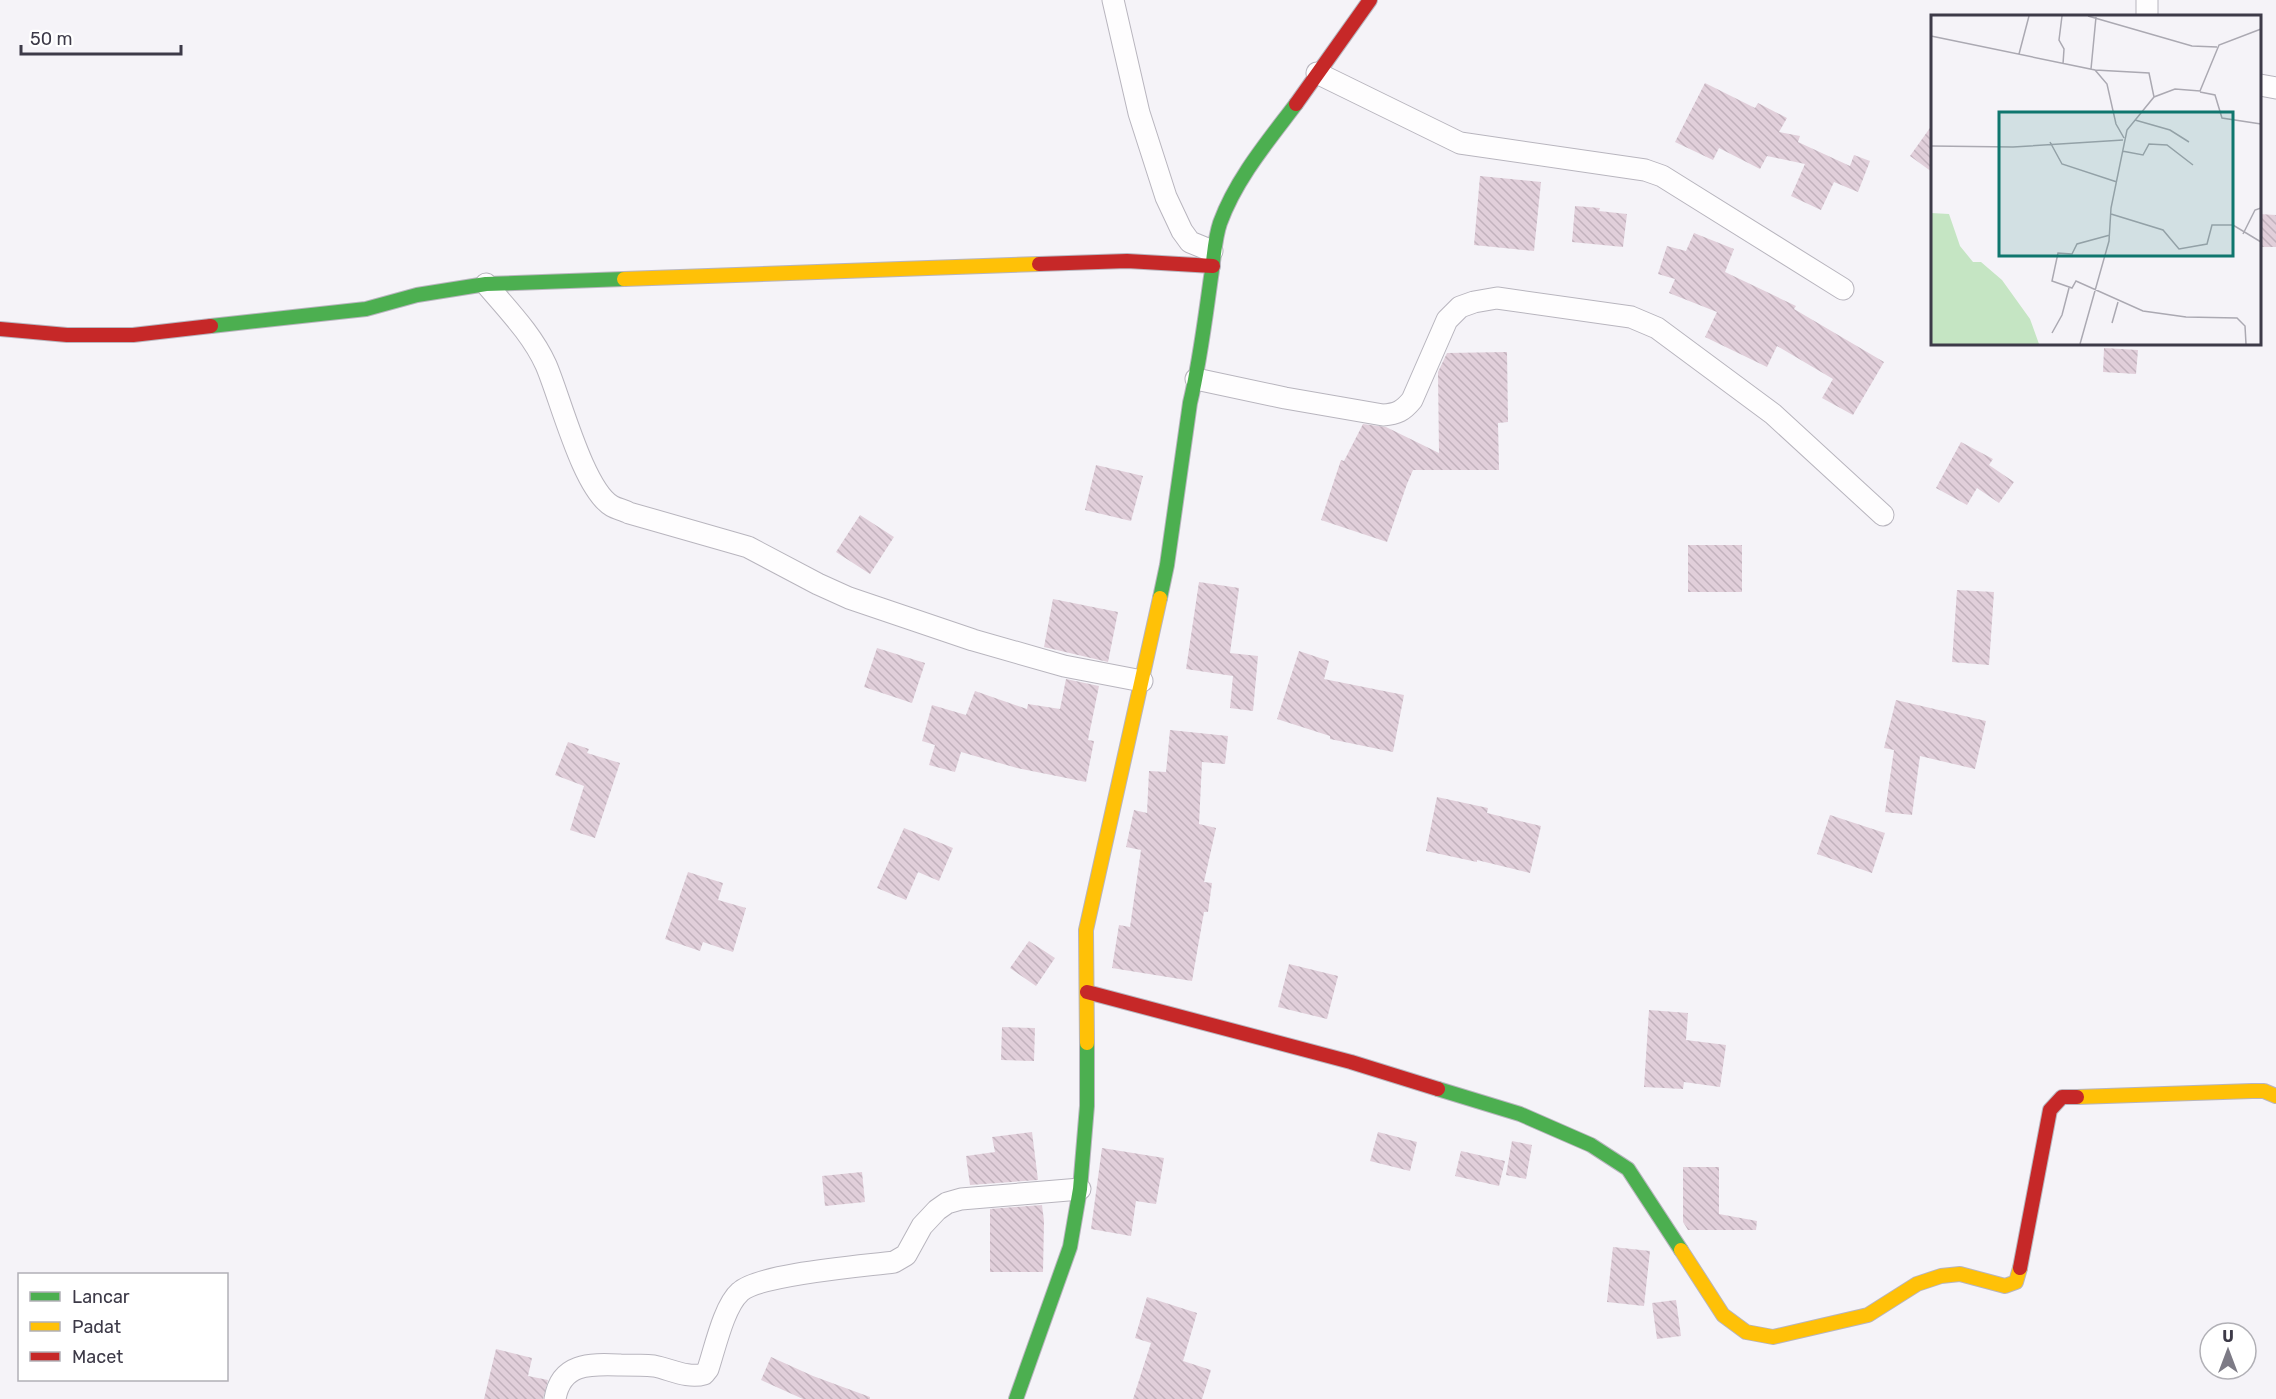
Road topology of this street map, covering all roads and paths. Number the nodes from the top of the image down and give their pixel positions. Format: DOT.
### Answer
graph roads {
  1 [pos="1113,0"];
  2 [pos="1370,0"];
  3 [pos="1317,74"];
  4 [pos="2261,85"];
  5 [pos="2276,88"];
  6 [pos="1212,258"];
  7 [pos="486,284"];
  8 [pos="1843,289"];
  9 [pos="0,329"];
  10 [pos="1196,379"];
  11 [pos="1883,515"];
  12 [pos="1142,681"];
  13 [pos="1087,992"];
  14 [pos="2276,1096"];
  15 [pos="1080,1189"];
  16 [pos="555,1399"];
  17 [pos="1016,1399"];
  1 -- 6 [label="street"];
  2 -- 3 [label="street"];
  3 -- 6 [label="street"];
  3 -- 8 [label="street"];
  4 -- 5 [label="street"];
  6 -- 7 [label="street"];
  6 -- 10 [label="street"];
  7 -- 9 [label="street"];
  7 -- 12 [label="street"];
  10 -- 11 [label="street"];
  10 -- 12 [label="street"];
  12 -- 13 [label="street"];
  13 -- 14 [label="street"];
  13 -- 15 [label="street"];
  15 -- 16 [label="street"];
  15 -- 17 [label="street"];
}
